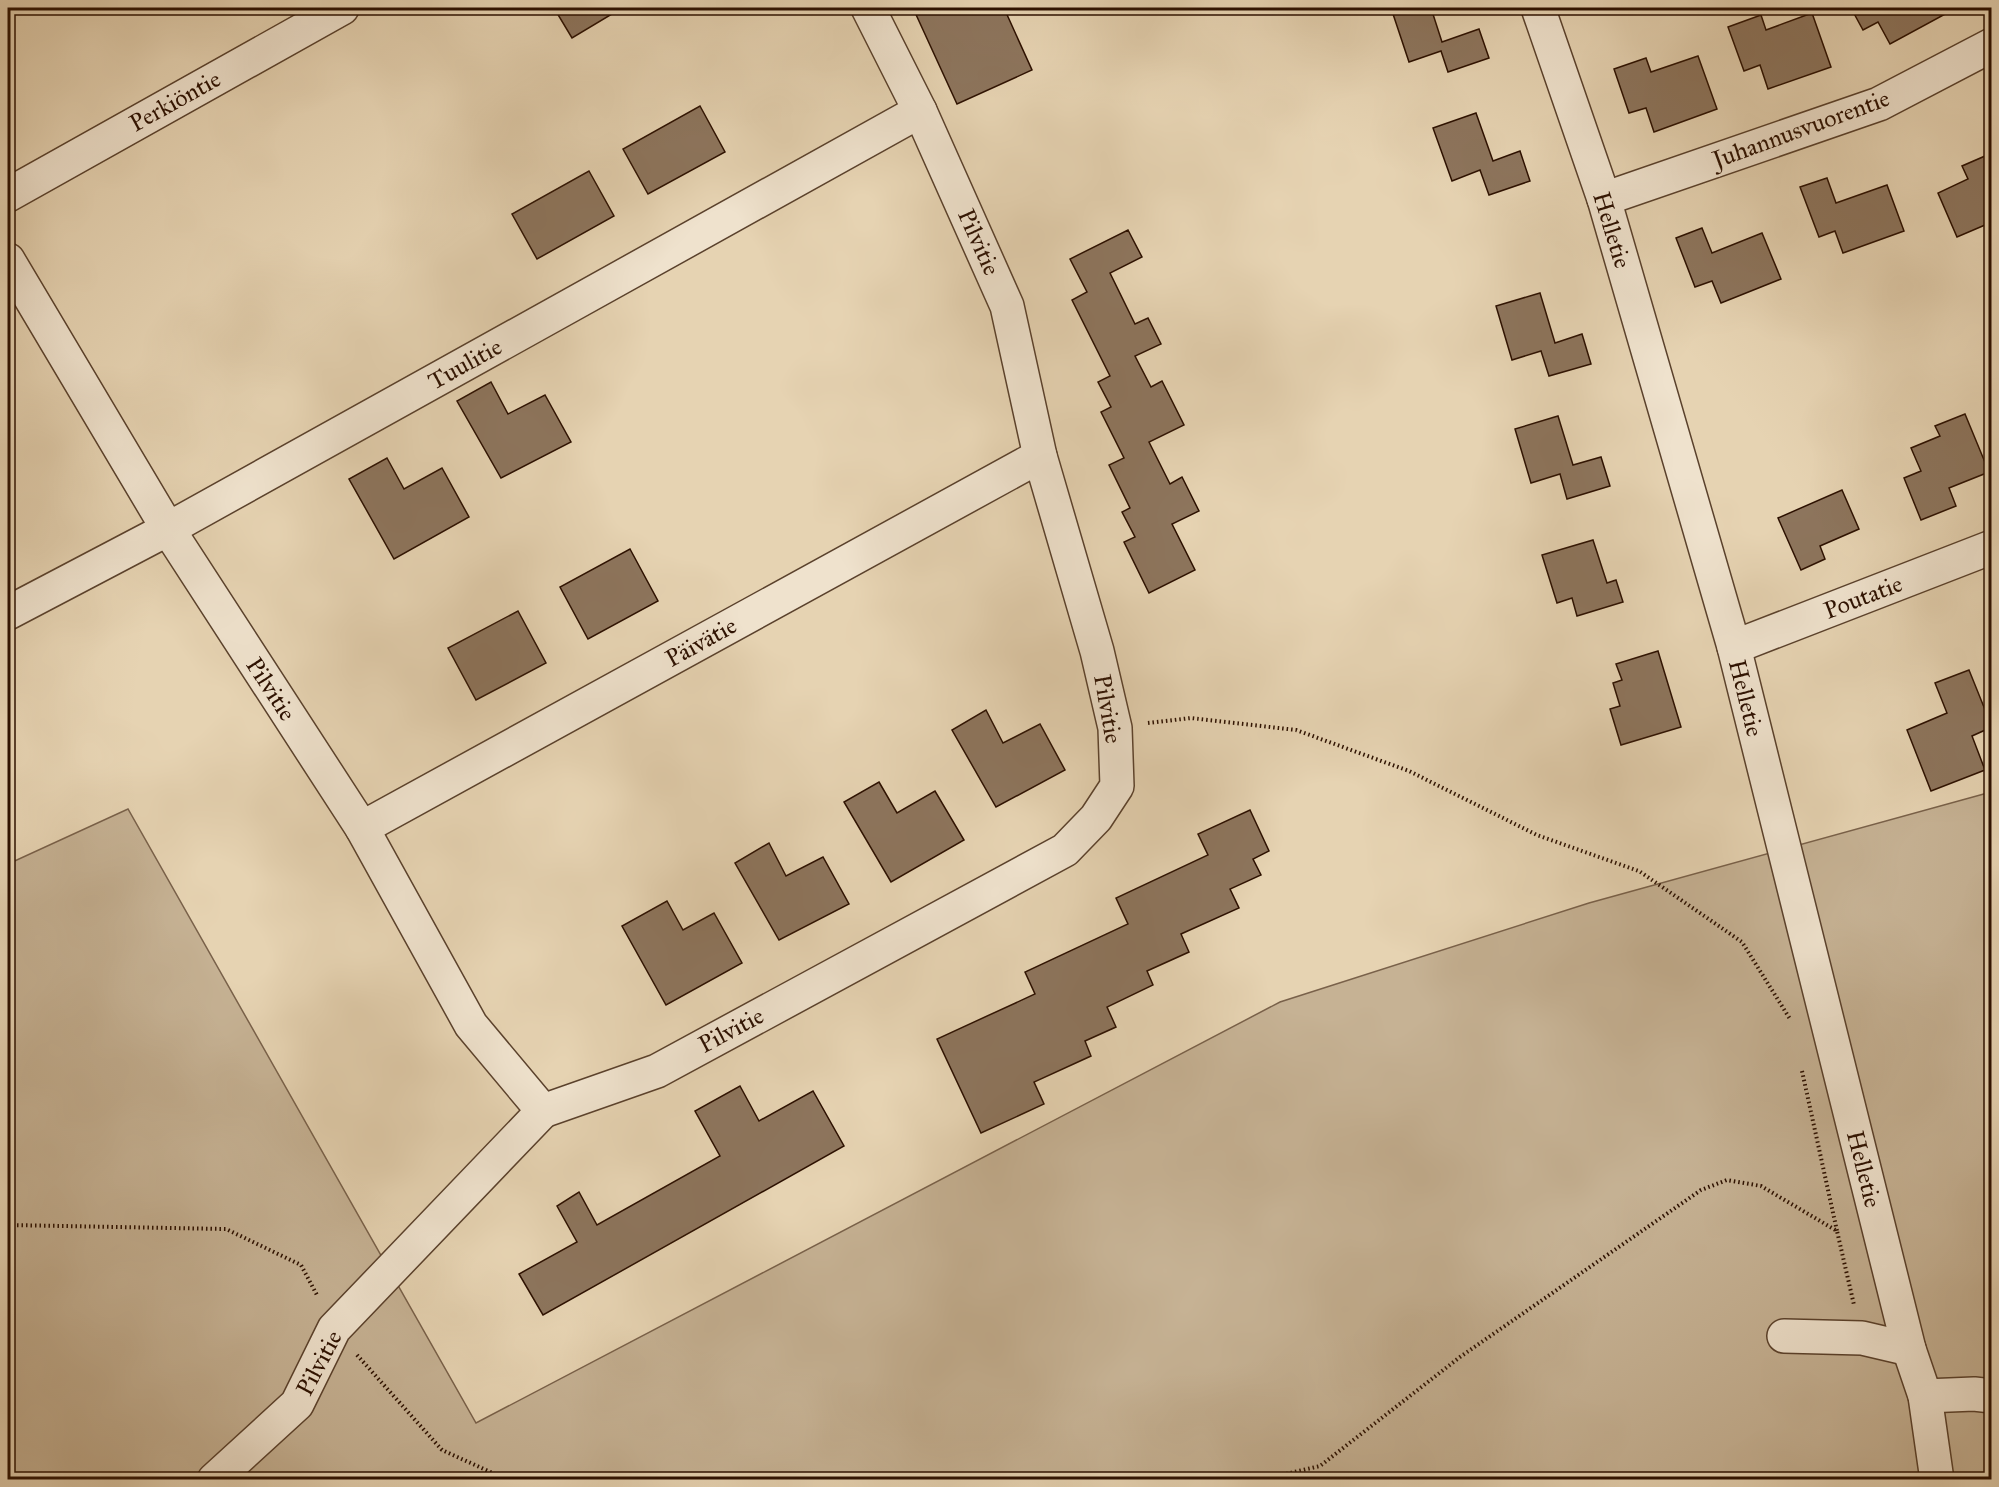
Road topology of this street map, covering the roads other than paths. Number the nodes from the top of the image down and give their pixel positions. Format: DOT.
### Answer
graph roads {
  1 [pos="342,8"];
  2 [pos="868,8"];
  3 [pos="1538,8"];
  4 [pos="1992,45"];
  5 [pos="920,111"];
  6 [pos="8,195"];
  7 [pos="1604,199"];
  8 [pos="8,260"];
  9 [pos="1040,456"];
  10 [pos="168,529"];
  11 [pos="1992,547"];
  12 [pos="8,613"];
  13 [pos="1734,646"];
  14 [pos="362,828"];
  15 [pos="543,1111"];
  16 [pos="1784,1336"];
  17 [pos="1910,1349"];
  18 [pos="1925,1396"];
  19 [pos="1992,1396"];
  20 [pos="214,1479"];
  21 [pos="1937,1479"];
  1 -- 6 [label="street, Perkiöntie"];
  2 -- 5 [label="street, Pilvitie"];
  3 -- 7 [label="street, Helletie"];
  4 -- 7 [label="street, Juhannusvuorentie"];
  5 -- 9 [label="street, Pilvitie"];
  5 -- 10 [label="street, Tuulitie"];
  7 -- 13 [label="street, Helletie"];
  8 -- 10 [label="street, Pilvitie"];
  9 -- 14 [label="street, Päivätie"];
  9 -- 15 [label="street, Pilvitie"];
  10 -- 12 [label="street, Tuulitie"];
  10 -- 14 [label="street, Pilvitie"];
  11 -- 13 [label="street, Poutatie"];
  13 -- 17 [label="street, Helletie"];
  14 -- 15 [label="street, Pilvitie"];
  15 -- 20 [label="street, Pilvitie"];
  16 -- 17 [label="street"];
  17 -- 18 [label="street, Helletie"];
  18 -- 19 [label="street"];
  18 -- 21 [label="street, Helletie"];
}
